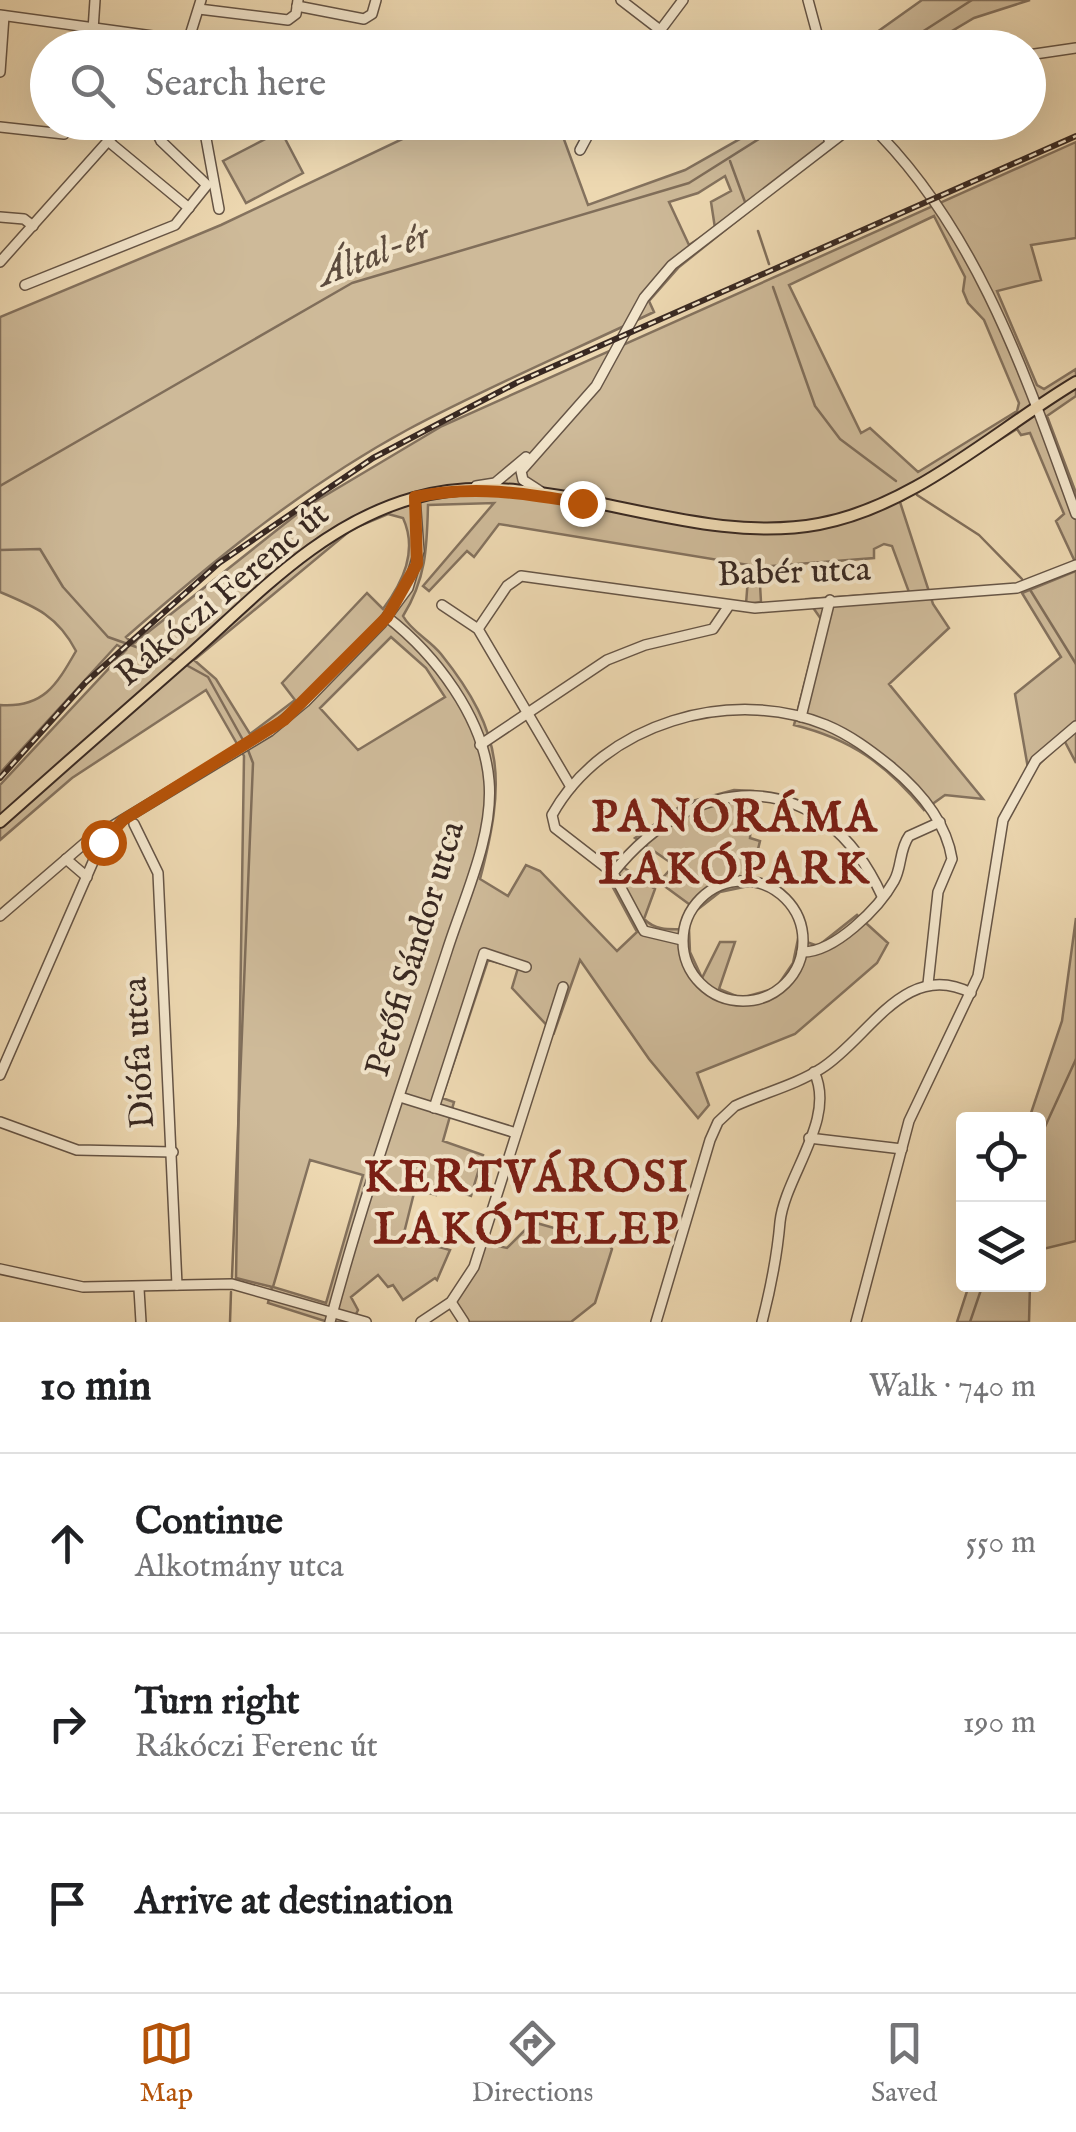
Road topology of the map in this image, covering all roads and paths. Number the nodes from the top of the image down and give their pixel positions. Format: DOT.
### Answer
graph roads {
  1 [pos="96,0"];
  2 [pos="376,0"];
  3 [pos="621,0"];
  4 [pos="682,0"];
  5 [pos="808,0"];
  6 [pos="298,3"];
  7 [pos="200,4"];
  8 [pos="2,15"];
  9 [pos="93,30"];
  10 [pos="194,30"];
  11 [pos="660,30"];
  12 [pos="816,30"];
  13 [pos="1076,48"];
  14 [pos="1046,52"];
  15 [pos="0,72"];
  16 [pos="0,127"];
  17 [pos="30,130"];
  18 [pos="160,140"];
  19 [pos="206,140"];
  20 [pos="585,140"];
  21 [pos="828,140"];
  22 [pos="835,140"];
  23 [pos="886,140"];
  24 [pos="108,141"];
  25 [pos="580,150"];
  26 [pos="819,152"];
  27 [pos="188,208"];
  28 [pos="219,209"];
  29 [pos="0,216"];
  30 [pos="33,226"];
  31 [pos="0,262"];
  32 [pos="25,285"];
  33 [pos="1076,382"];
  34 [pos="1037,406"];
  35 [pos="521,466"];
  36 [pos="455,489"];
  37 [pos="516,489"];
  38 [pos="415,497"];
  39 [pos="582,503"];
  40 [pos="1076,514"];
  41 [pos="1076,565"];
  42 [pos="830,600"];
  43 [pos="442,605"];
  44 [pos="728,607"];
  45 [pos="387,617"];
  46 [pos="478,629"];
  47 [pos="526,716"];
  48 [pos="801,717"];
  49 [pos="1076,726"];
  50 [pos="480,745"];
  51 [pos="571,787"];
  52 [pos="0,822"];
  53 [pos="129,822"];
  54 [pos="940,822"];
  55 [pos="66,859"];
  56 [pos="613,873"];
  57 [pos="87,877"];
  58 [pos="882,896"];
  59 [pos="0,916"];
  60 [pos="682,940"];
  61 [pos="802,952"];
  62 [pos="526,967"];
  63 [pos="928,984"];
  64 [pos="563,987"];
  65 [pos="971,994"];
  66 [pos="814,1072"];
  67 [pos="0,1075"];
  68 [pos="400,1098"];
  69 [pos="434,1108"];
  70 [pos="0,1122"];
  71 [pos="516,1133"];
  72 [pos="808,1138"];
  73 [pos="902,1149"];
  74 [pos="173,1152"];
  75 [pos="0,1269"];
  76 [pos="177,1285"];
  77 [pos="139,1289"];
  78 [pos="450,1302"];
  79 [pos="331,1317"];
  80 [pos="141,1322"];
  81 [pos="366,1322"];
  82 [pos="421,1322"];
  83 [pos="464,1322"];
  84 [pos="656,1322"];
  85 [pos="762,1322"];
  86 [pos="856,1322"];
  1 -- 9 [label="street"];
  2 -- 6 [label="street"];
  3 -- 11 [label="street"];
  4 -- 11 [label="street"];
  5 -- 12 [label="street"];
  6 -- 7 [label="street"];
  7 -- 10 [label="street"];
  8 -- 9 [label="street"];
  8 -- 15 [label="street"];
  13 -- 14 [label="street"];
  16 -- 17 [label="street"];
  18 -- 27 [label="street"];
  19 -- 28 [label="street"];
  20 -- 25 [label="street"];
  21 -- 26 [label="street"];
  22 -- 26 [label="street"];
  23 -- 34 [label="street"];
  24 -- 27 [label="street"];
  24 -- 30 [label="street"];
  26 -- 35 [label="street"];
  27 -- 32 [label="street"];
  29 -- 30 [label="street"];
  30 -- 31 [label="street"];
  33 -- 34 [label="main road, Rákóczi Ferenc út"];
  34 -- 39 [label="main road, Rákóczi Ferenc út"];
  34 -- 40 [label="street"];
  35 -- 36 [label="street"];
  35 -- 37 [label="street"];
  35 -- 39 [label="street"];
  36 -- 37 [label="main road, Rákóczi Ferenc út"];
  36 -- 38 [label="main road, Rákóczi Ferenc út"];
  37 -- 39 [label="main road, Rákóczi Ferenc út"];
  38 -- 45 [label="street"];
  38 -- 52 [label="main road, Rákóczi Ferenc út"];
  41 -- 42 [label="street, Babér utca"];
  42 -- 44 [label="street, Babér utca"];
  42 -- 48 [label="street"];
  43 -- 46 [label="street"];
  44 -- 46 [label="street, Babér utca"];
  44 -- 47 [label="street"];
  45 -- 50 [label="street, Petőfi Sándor utca"];
  45 -- 53 [label="street"];
  46 -- 47 [label="street"];
  47 -- 50 [label="street"];
  47 -- 51 [label="street"];
  48 -- 51 [label="street"];
  48 -- 54 [label="street"];
  49 -- 65 [label="street"];
  50 -- 68 [label="street, Petőfi Sándor utca"];
  51 -- 56 [label="street"];
  53 -- 55 [label="street"];
  53 -- 57 [label="street"];
  53 -- 74 [label="street, Diófa utca"];
  54 -- 58 [label="street"];
  54 -- 63 [label="street"];
  55 -- 57 [label="street"];
  55 -- 59 [label="street"];
  56 -- 58 [label="street"];
  56 -- 60 [label="street"];
  57 -- 67 [label="street"];
  58 -- 61 [label="street"];
  60 -- 61 [label="street"];
  60 -- 61 [label="street"];
  62 -- 69 [label="street"];
  63 -- 65 [label="street"];
  63 -- 66 [label="street"];
  64 -- 71 [label="street"];
  65 -- 73 [label="street"];
  66 -- 72 [label="street"];
  66 -- 84 [label="street"];
  68 -- 69 [label="street"];
  68 -- 79 [label="street, Petőfi Sándor utca"];
  69 -- 71 [label="street"];
  70 -- 74 [label="street"];
  71 -- 78 [label="street"];
  72 -- 73 [label="street"];
  72 -- 85 [label="street"];
  73 -- 86 [label="street"];
  74 -- 76 [label="street, Diófa utca"];
  75 -- 77 [label="street"];
  76 -- 77 [label="street"];
  76 -- 79 [label="street"];
  77 -- 80 [label="street"];
  78 -- 82 [label="street"];
  78 -- 83 [label="street"];
  79 -- 81 [label="street"];
}
